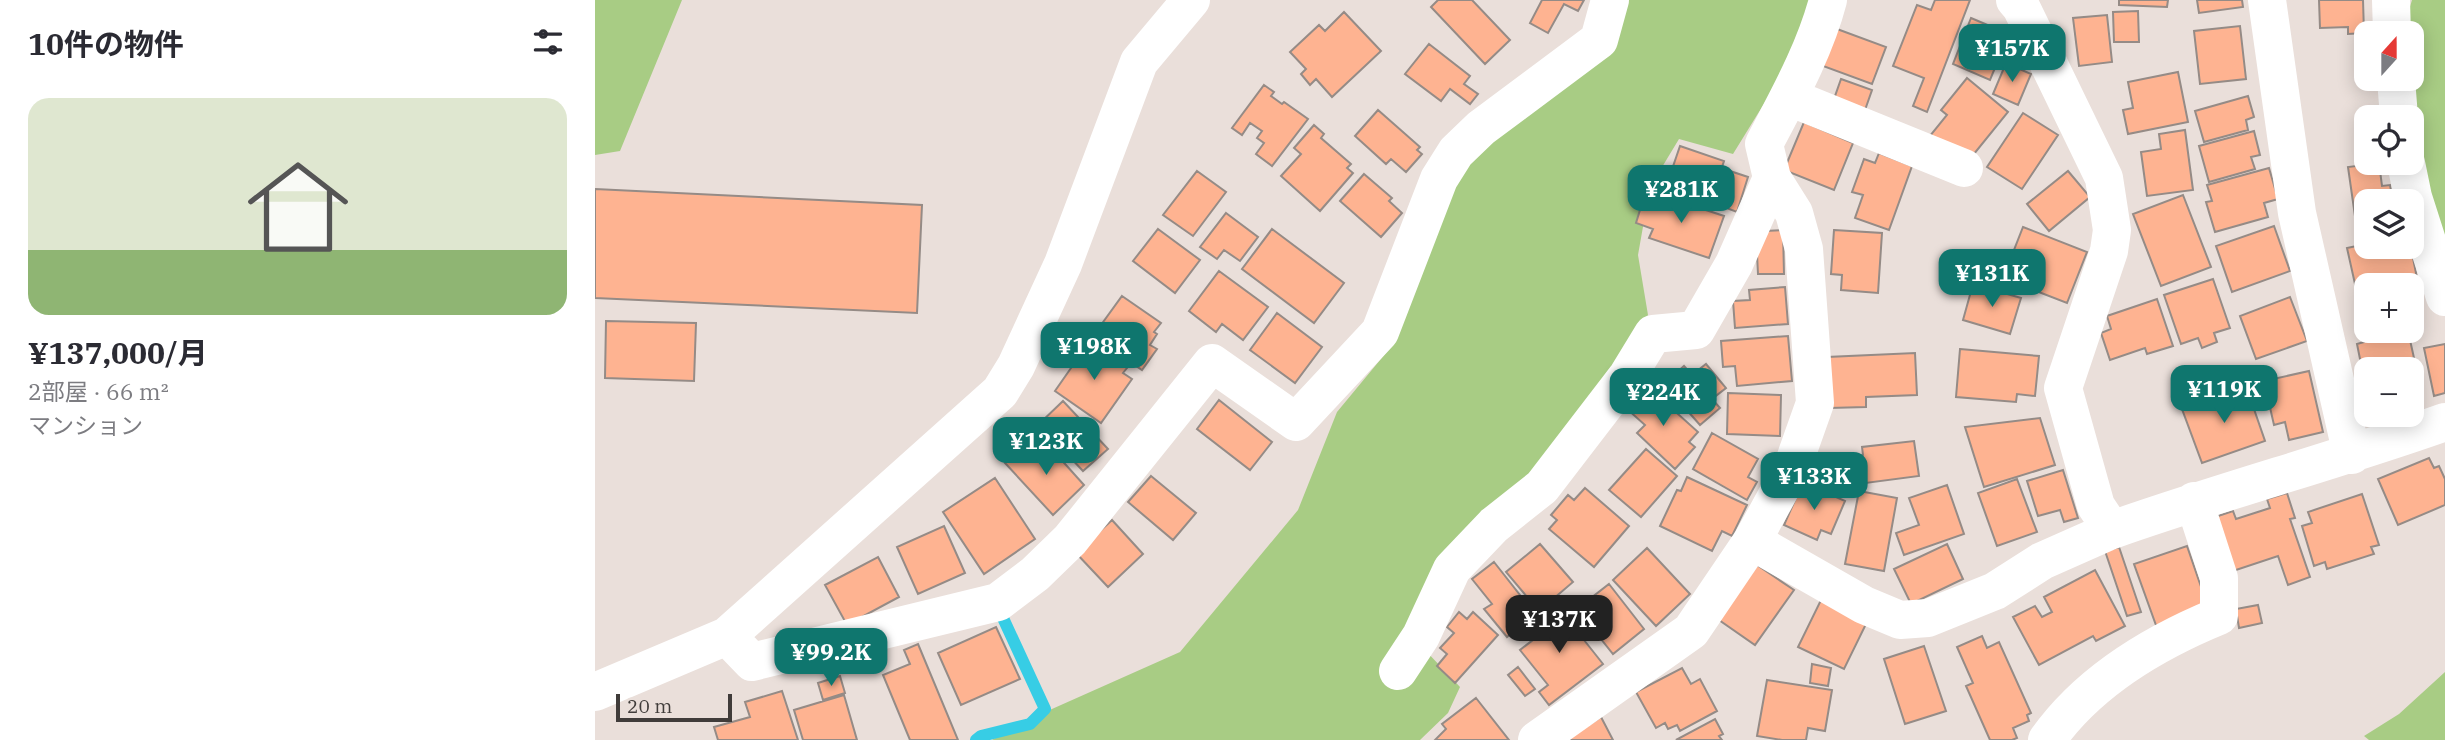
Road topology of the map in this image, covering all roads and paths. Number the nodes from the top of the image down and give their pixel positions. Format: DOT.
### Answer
graph roads {
  1 [pos="1191,0"];
  2 [pos="1609,0"];
  3 [pos="1828,0"];
  4 [pos="2015,0"];
  5 [pos="2267,0"];
  6 [pos="2391,0"];
  7 [pos="2392,21"];
  8 [pos="1789,97"];
  9 [pos="1963,168"];
  10 [pos="2408,175"];
  11 [pos="1772,178"];
  12 [pos="2445,297"];
  13 [pos="2445,422"];
  14 [pos="2352,455"];
  15 [pos="2194,501"];
  16 [pos="2112,530"];
  17 [pos="1752,541"];
  18 [pos="727,636"];
  19 [pos="1398,671"];
  20 [pos="595,692"];
  21 [pos="1537,740"];
  22 [pos="2047,740"];
  1 -- 18 [label="street"];
  2 -- 18 [label="street"];
  3 -- 8 [label="street"];
  4 -- 16 [label="street"];
  5 -- 14 [label="street"];
  6 -- 7 [label="street"];
  8 -- 9 [label="street"];
  8 -- 11 [label="street"];
  10 -- 12 [label="street"];
  11 -- 17 [label="street"];
  11 -- 19 [label="street"];
  13 -- 14 [label="street"];
  14 -- 15 [label="street"];
  15 -- 16 [label="street"];
  15 -- 22 [label="street"];
  16 -- 17 [label="street"];
  17 -- 21 [label="street"];
  18 -- 20 [label="street"];
}
